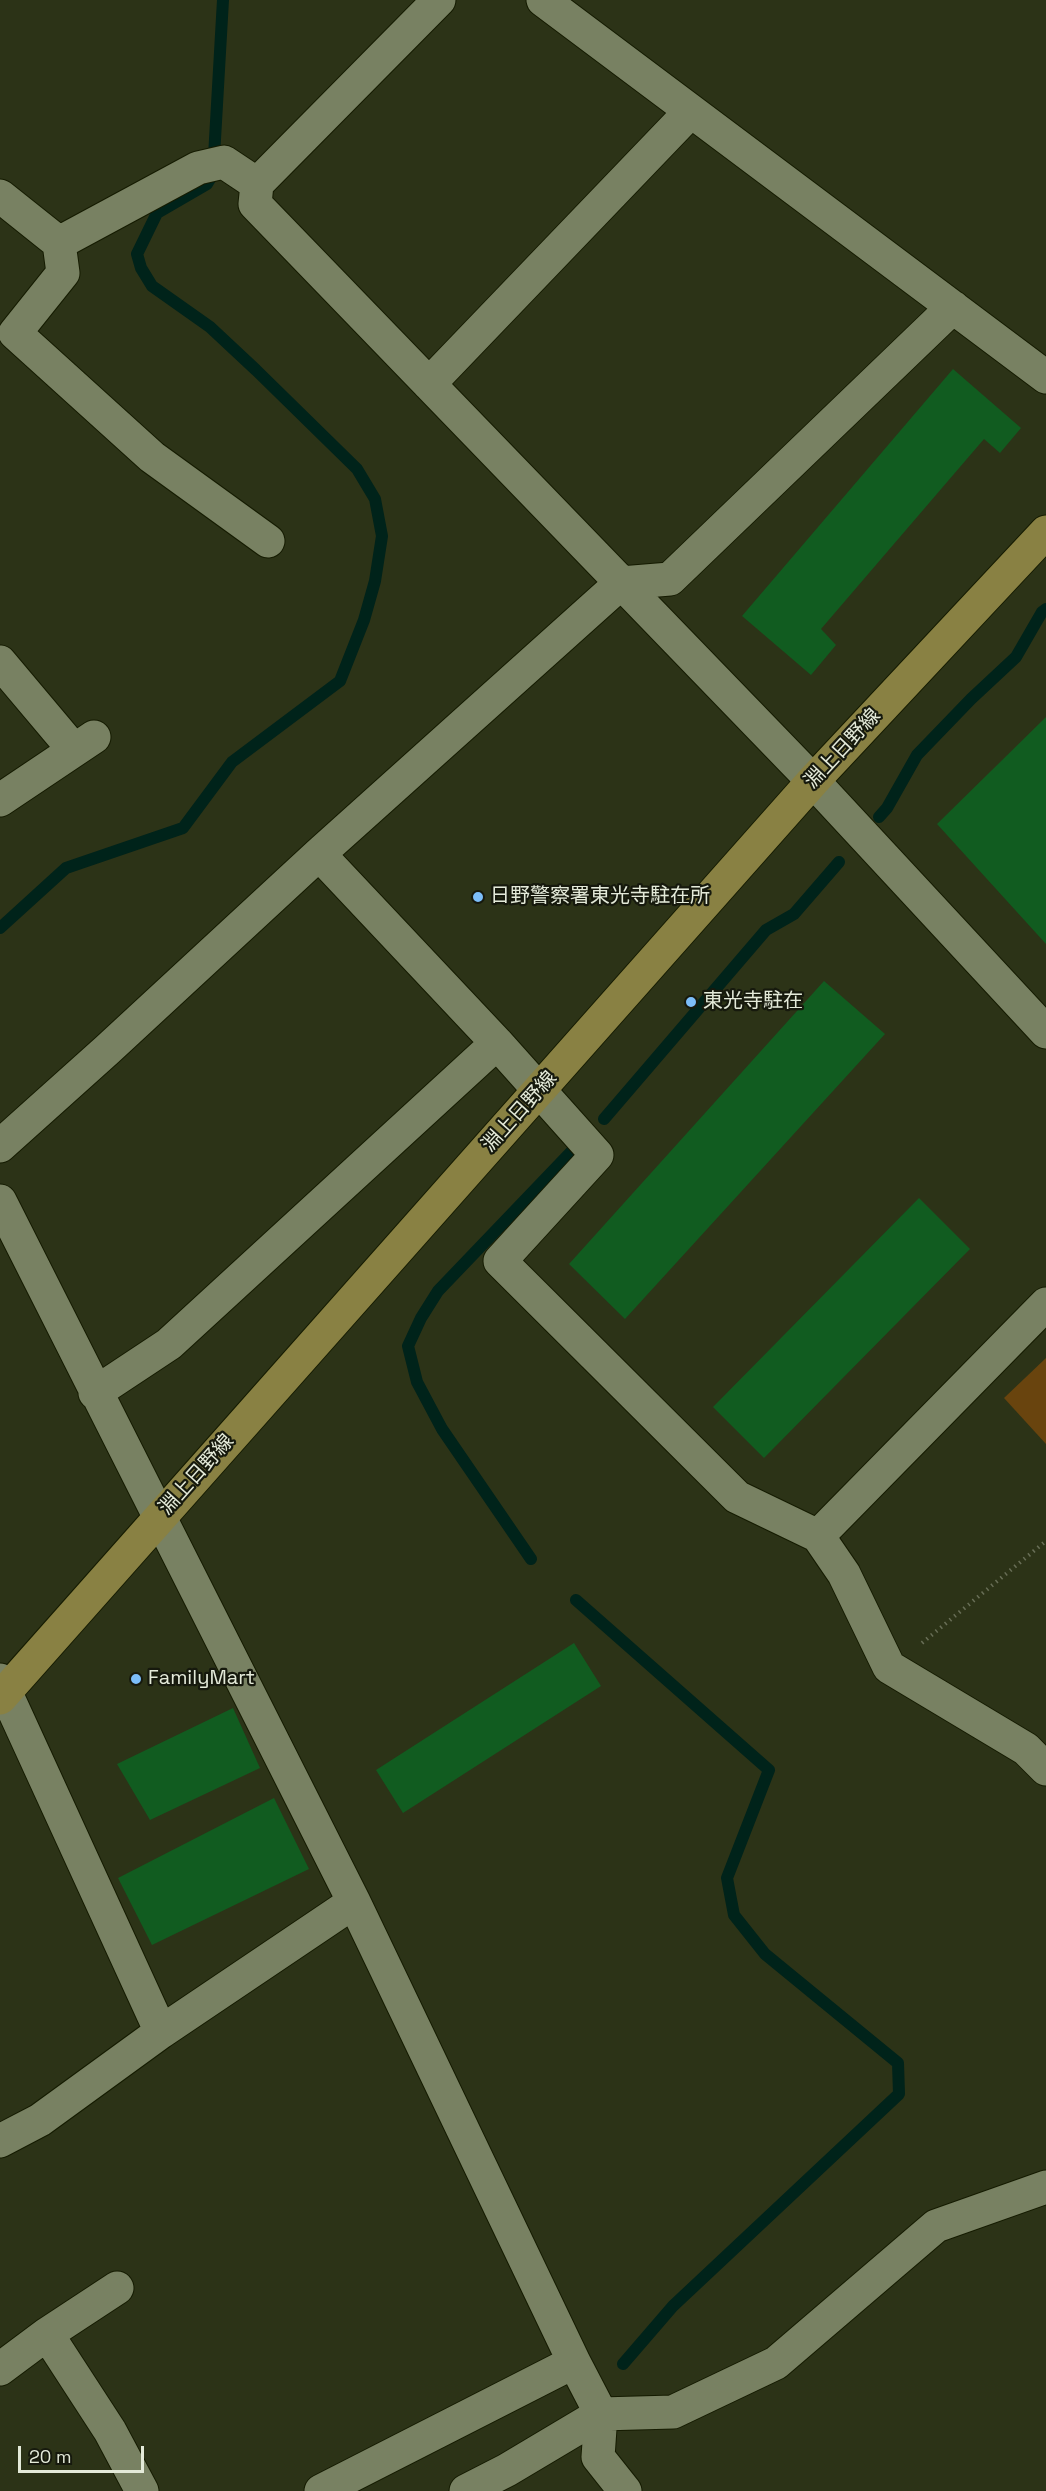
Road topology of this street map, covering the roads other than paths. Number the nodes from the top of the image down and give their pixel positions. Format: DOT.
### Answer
graph roads {
  1 [pos="439,0"];
  2 [pos="543,0"];
  3 [pos="691,111"];
  4 [pos="257,184"];
  5 [pos="0,196"];
  6 [pos="59,243"];
  7 [pos="953,307"];
  8 [pos="1046,377"];
  9 [pos="429,384"];
  10 [pos="1046,531"];
  11 [pos="268,541"];
  12 [pos="621,583"];
  13 [pos="0,662"];
  14 [pos="813,781"];
  15 [pos="0,801"];
  16 [pos="319,854"];
  17 [pos="1046,1032"];
  18 [pos="497,1043"];
  19 [pos="540,1090"];
  20 [pos="0,1146"];
  21 [pos="0,1201"];
  22 [pos="1046,1304"];
  23 [pos="95,1393"];
  24 [pos="160,1516"];
  25 [pos="818,1536"];
  26 [pos="2,1690"];
  27 [pos="1046,1769"];
  28 [pos="354,1902"];
  29 [pos="161,2032"];
  30 [pos="0,2141"];
  31 [pos="1046,2187"];
  32 [pos="117,2288"];
  33 [pos="47,2334"];
  34 [pos="574,2362"];
  35 [pos="0,2369"];
  36 [pos="601,2414"];
  37 [pos="142,2491"];
  38 [pos="321,2491"];
  39 [pos="466,2491"];
  40 [pos="625,2491"];
  1 -- 4 [label="street"];
  2 -- 3 [label="street"];
  3 -- 7 [label="street"];
  3 -- 9 [label="street"];
  4 -- 6 [label="street"];
  4 -- 9 [label="street"];
  5 -- 6 [label="street"];
  6 -- 11 [label="street"];
  7 -- 8 [label="street"];
  7 -- 12 [label="street"];
  9 -- 12 [label="street"];
  10 -- 14 [label="main road, 淵上日野線"];
  12 -- 14 [label="street"];
  12 -- 16 [label="street"];
  13 -- 15 [label="street"];
  14 -- 17 [label="street"];
  14 -- 19 [label="main road, 淵上日野線"];
  16 -- 18 [label="street"];
  16 -- 20 [label="street"];
  18 -- 19 [label="street"];
  18 -- 23 [label="street"];
  19 -- 24 [label="main road, 淵上日野線"];
  19 -- 25 [label="street"];
  21 -- 23 [label="street"];
  22 -- 25 [label="street"];
  23 -- 24 [label="street"];
  24 -- 26 [label="main road, 淵上日野線"];
  24 -- 28 [label="street"];
  25 -- 27 [label="street"];
  26 -- 29 [label="street"];
  28 -- 29 [label="street"];
  28 -- 34 [label="street"];
  29 -- 30 [label="street"];
  31 -- 36 [label="street"];
  32 -- 33 [label="street"];
  33 -- 35 [label="street"];
  33 -- 37 [label="street"];
  34 -- 36 [label="street"];
  34 -- 38 [label="street"];
  36 -- 39 [label="street"];
  36 -- 40 [label="street"];
}
